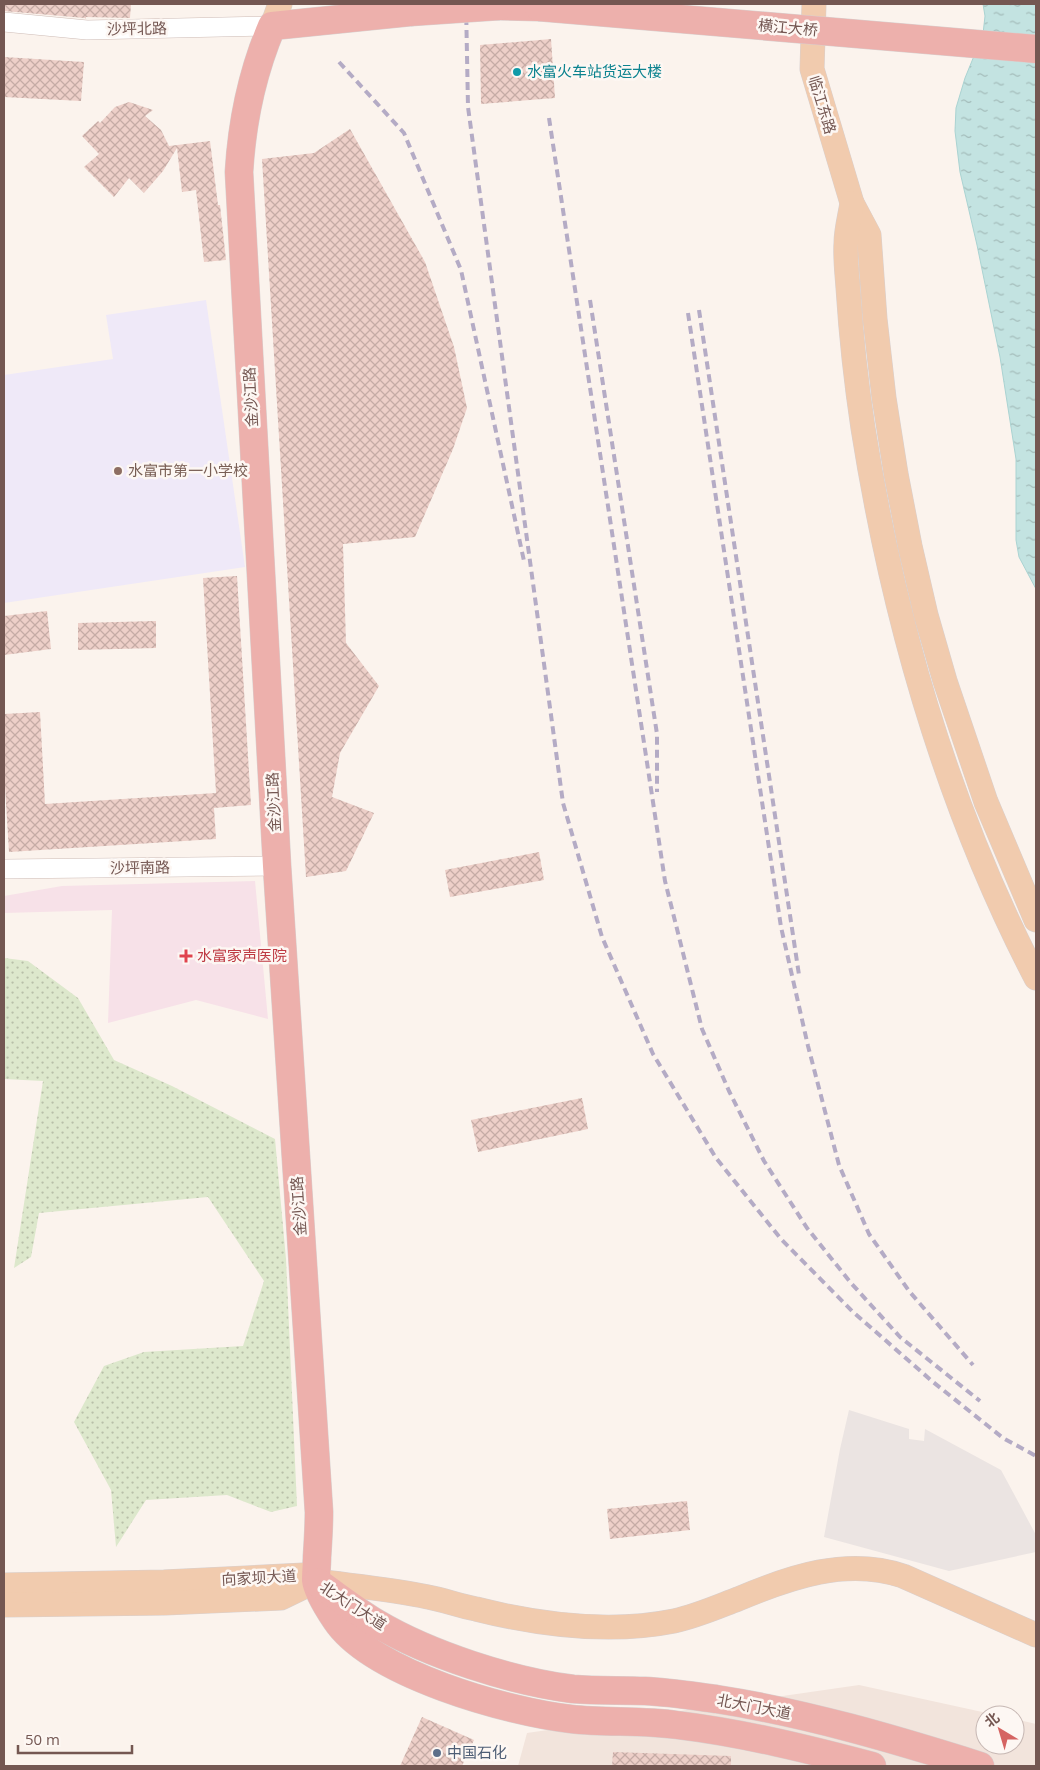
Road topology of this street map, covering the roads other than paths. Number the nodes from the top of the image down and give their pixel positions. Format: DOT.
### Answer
graph roads {
  1 [pos="814,4"];
  2 [pos="276,15"];
  3 [pos="4,22"];
  4 [pos="1036,50"];
  5 [pos="852,203"];
  6 [pos="277,866"];
  7 [pos="4,870"];
  8 [pos="1036,920"];
  9 [pos="1036,978"];
  10 [pos="316,1581"];
  11 [pos="4,1585"];
  12 [pos="4,1605"];
  13 [pos="1036,1635"];
  14 [pos="872,1766"];
  15 [pos="980,1766"];
  1 -- 5 [label="main road, 临江东路"];
  2 -- 3 [label="street, 沙坪北路"];
  2 -- 4 [label="highway, 横江大桥, bridge"];
  2 -- 6 [label="highway, 金沙江路"];
  5 -- 8 [label="main road"];
  5 -- 9 [label="main road"];
  6 -- 7 [label="street, 沙坪南路"];
  6 -- 10 [label="highway, 金沙江路"];
  10 -- 11 [label="main road, 向家坝大道"];
  10 -- 12 [label="main road, 向家坝大道"];
  10 -- 13 [label="main road"];
  10 -- 14 [label="highway, 北大门大道"];
  10 -- 15 [label="highway, 北大门大道"];
}
